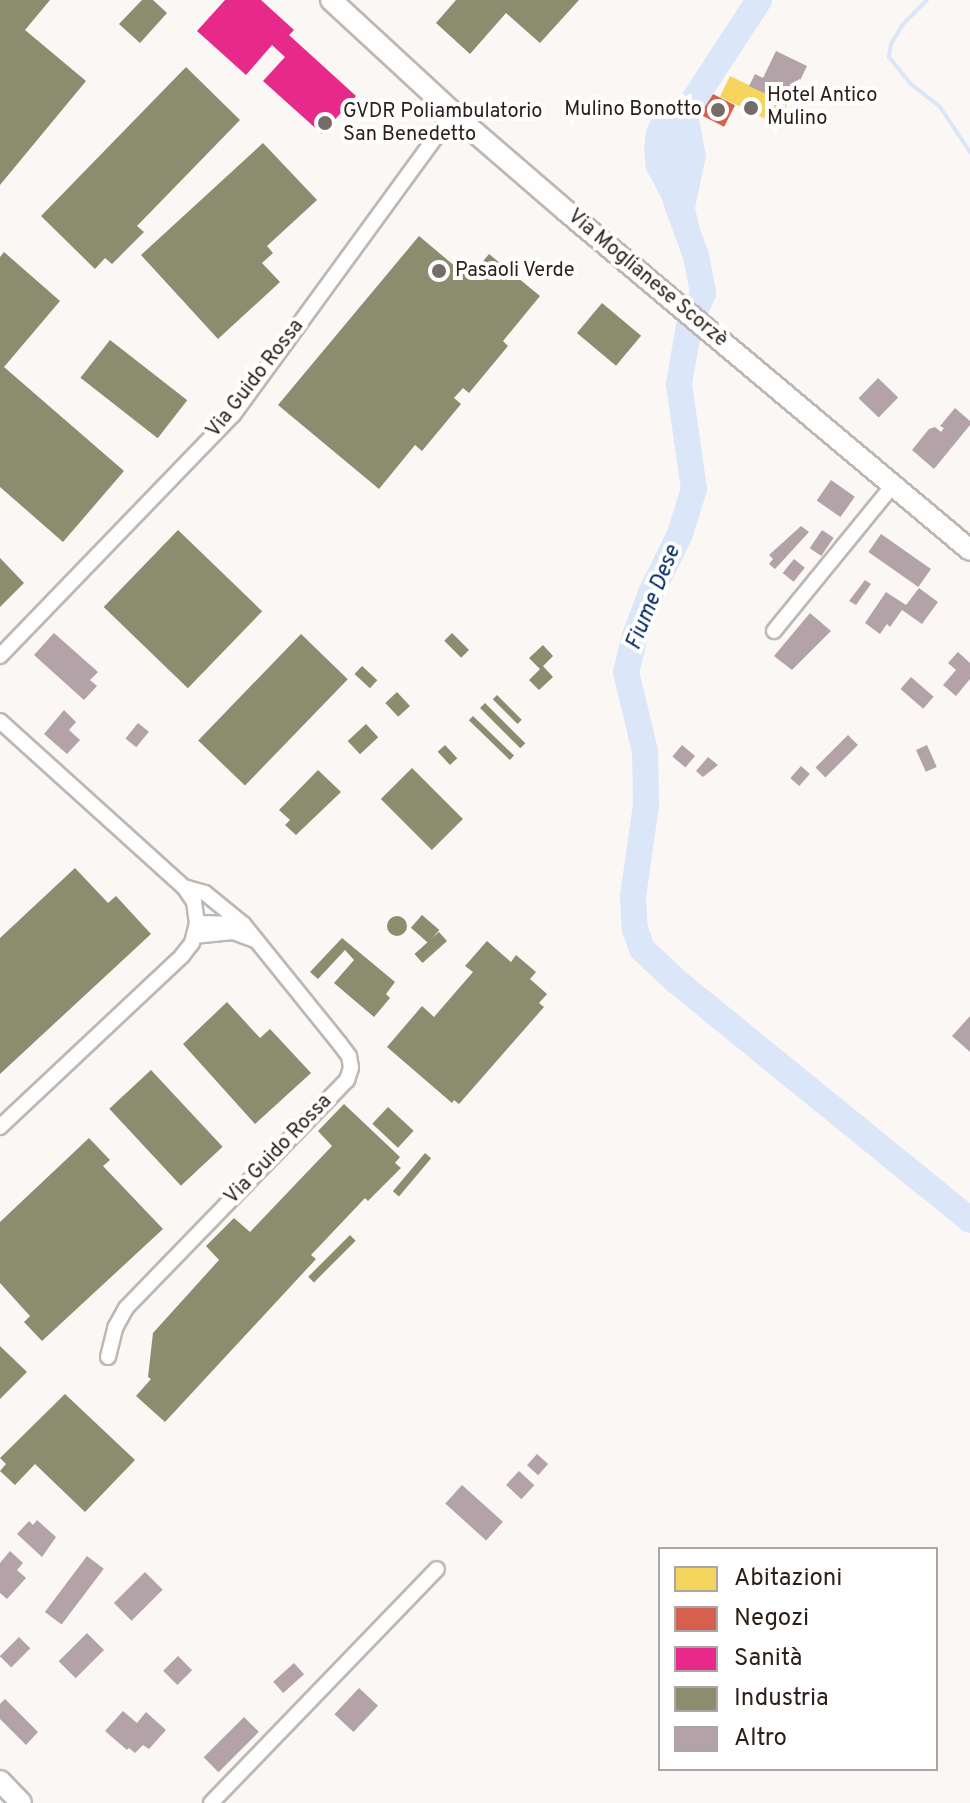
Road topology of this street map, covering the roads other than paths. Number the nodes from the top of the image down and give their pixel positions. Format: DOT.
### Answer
graph roads {
  1 [pos="331,0"];
  2 [pos="453,113"];
  3 [pos="893,485"];
  4 [pos="970,550"];
  5 [pos="774,631"];
  6 [pos="0,656"];
  7 [pos="0,721"];
  8 [pos="184,887"];
  9 [pos="243,924"];
  10 [pos="196,930"];
  11 [pos="255,940"];
  12 [pos="0,1127"];
  13 [pos="108,1357"];
  14 [pos="437,1569"];
  15 [pos="0,1781"];
  16 [pos="20,1802"];
  17 [pos="211,1803"];
  1 -- 2 [label="main road, Via Moglianese Scorzè"];
  2 -- 3 [label="main road, Via Moglianese Scorzè"];
  2 -- 6 [label="street, Via Guido Rossa"];
  3 -- 4 [label="main road, Via Moglianese Scorzè"];
  3 -- 5 [label="street"];
  7 -- 8 [label="street, Via Guido Rossa"];
  8 -- 9 [label="street, Via Guido Rossa"];
  8 -- 10 [label="street, Via Guido Rossa"];
  9 -- 10 [label="street"];
  9 -- 11 [label="street, Via Guido Rossa"];
  10 -- 11 [label="street"];
  10 -- 12 [label="street"];
  11 -- 13 [label="street, Via Guido Rossa"];
  14 -- 17 [label="street"];
  15 -- 16 [label="main road"];
}
